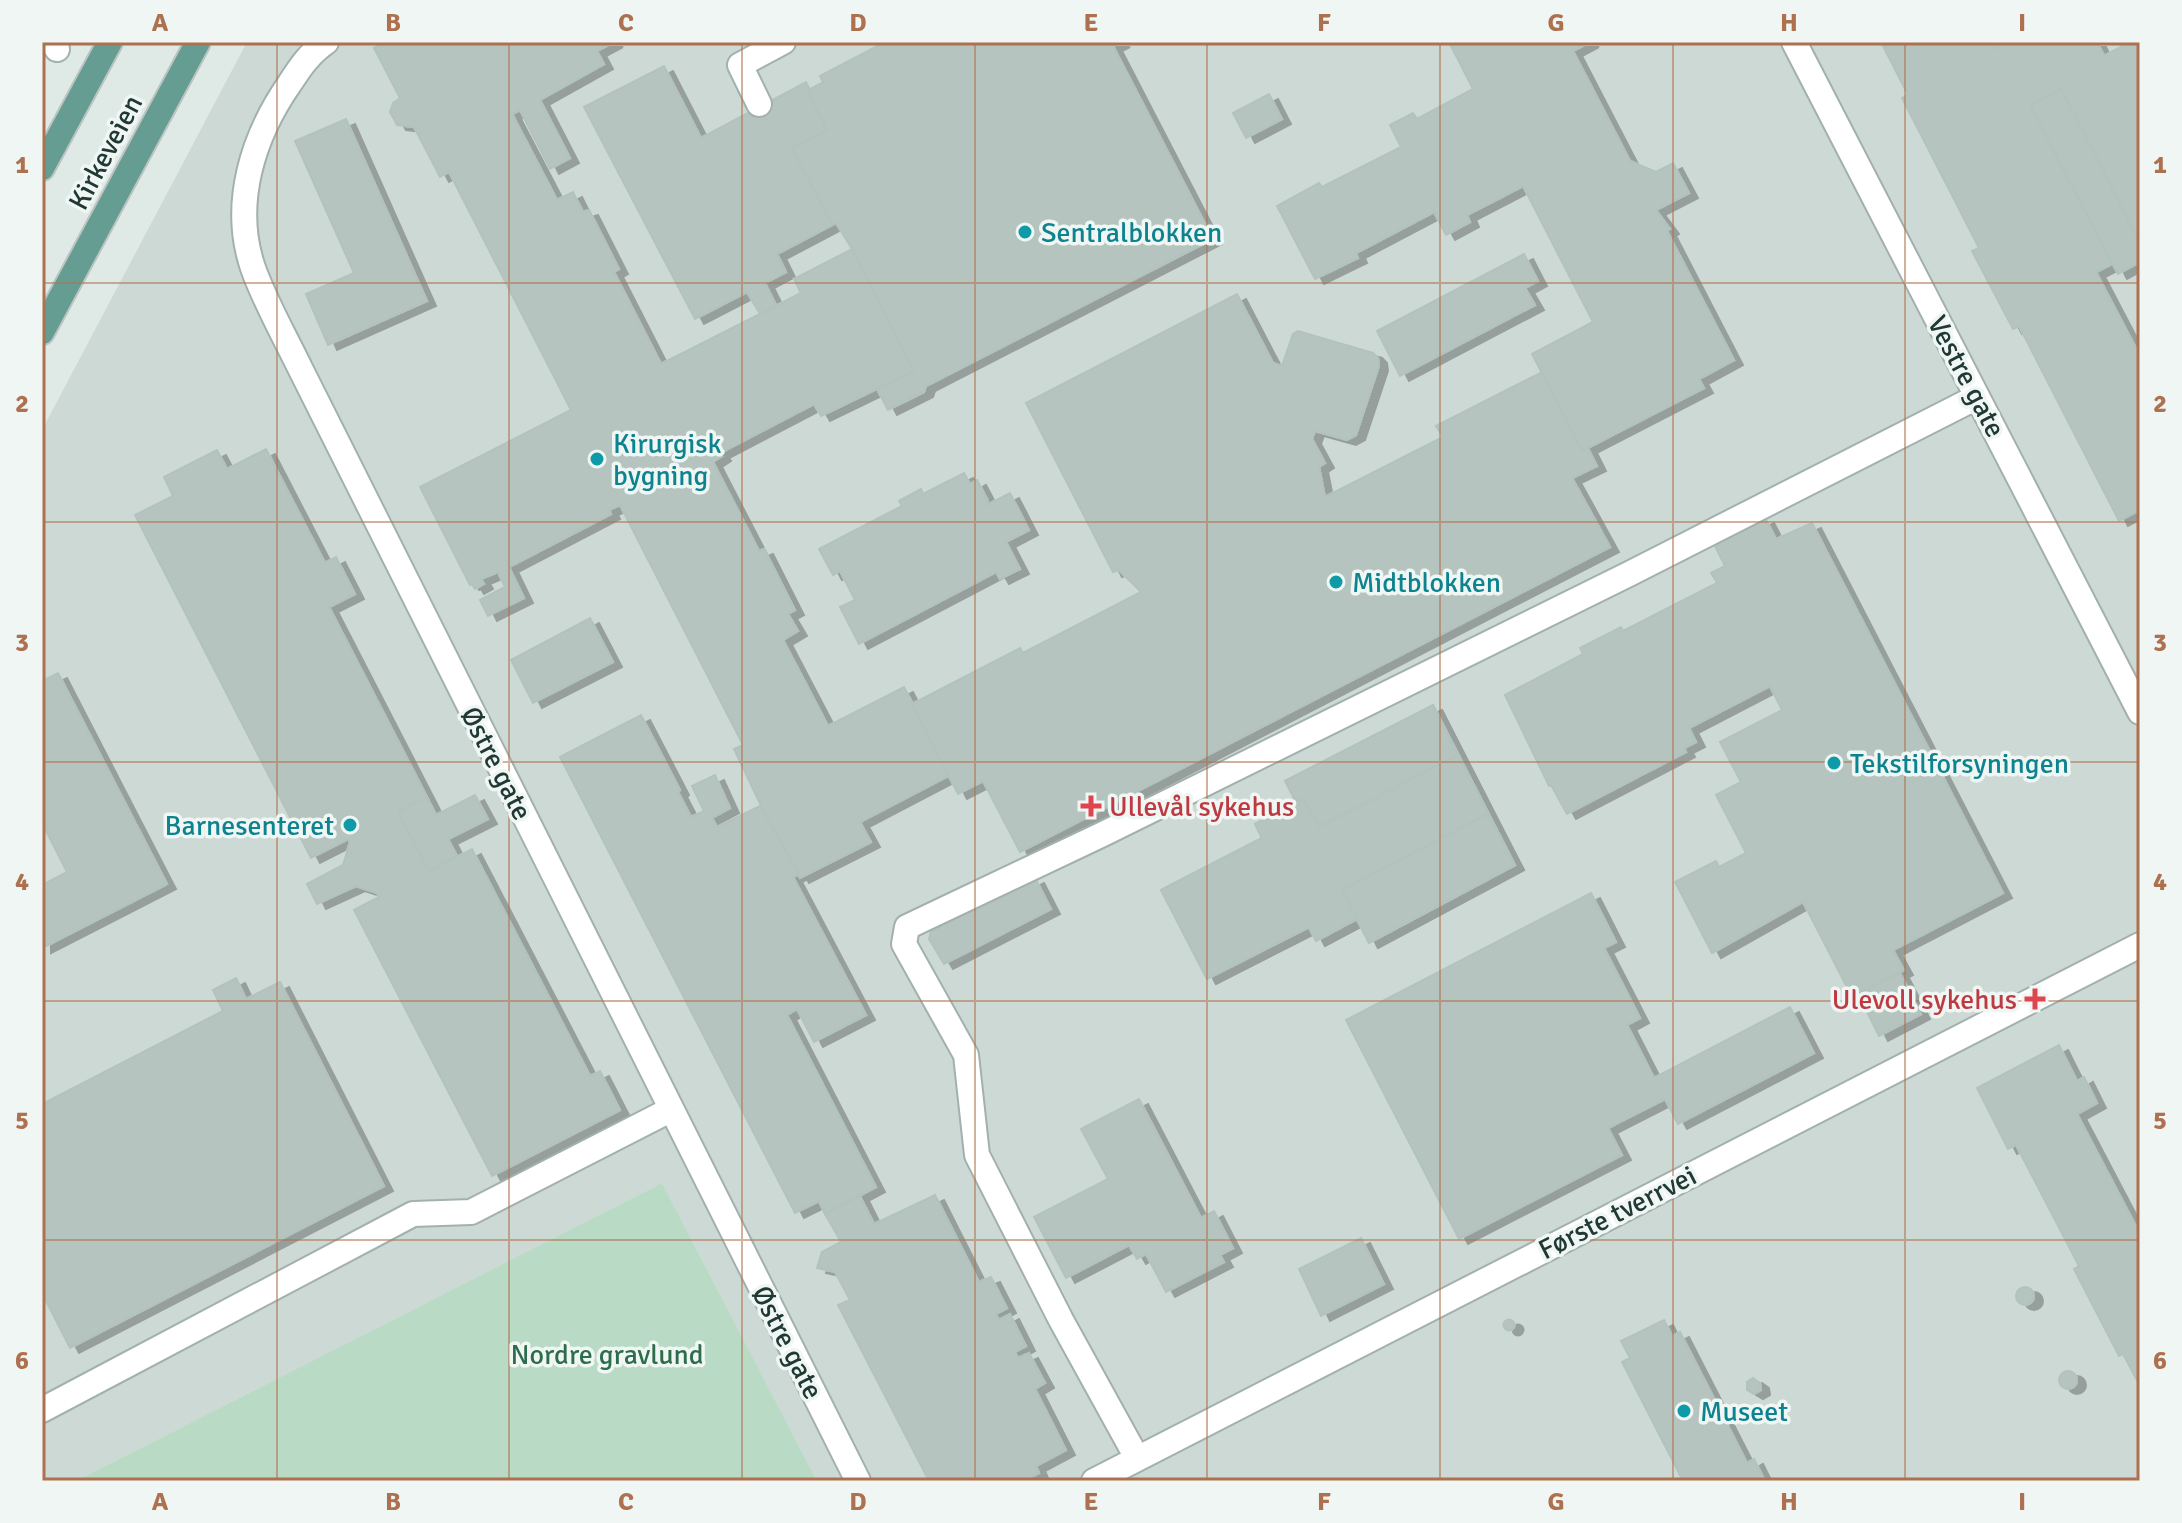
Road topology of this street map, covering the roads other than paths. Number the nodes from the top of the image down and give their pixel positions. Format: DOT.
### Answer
graph roads {
  1 [pos="110,42"];
  2 [pos="198,42"];
  3 [pos="326,42"];
  4 [pos="783,42"];
  5 [pos="1794,42"];
  6 [pos="759,104"];
  7 [pos="42,168"];
  8 [pos="42,332"];
  9 [pos="1977,397"];
  10 [pos="2140,712"];
  11 [pos="2140,945"];
  12 [pos="670,1110"];
  13 [pos="42,1410"];
  14 [pos="1137,1458"];
  15 [pos="858,1481"];
  16 [pos="1094,1481"];
  1 -- 7 [label="main road, Kirkeveien"];
  2 -- 8 [label="main road, Kirkeveien"];
  3 -- 12 [label="street, Østre gate"];
  4 -- 6 [label="street"];
  5 -- 9 [label="street, Vestre gate"];
  9 -- 10 [label="street, Vestre gate"];
  9 -- 14 [label="street"];
  11 -- 14 [label="street, Første tverrvei"];
  12 -- 13 [label="street"];
  12 -- 15 [label="street, Østre gate"];
  14 -- 16 [label="street, Første tverrvei"];
}
